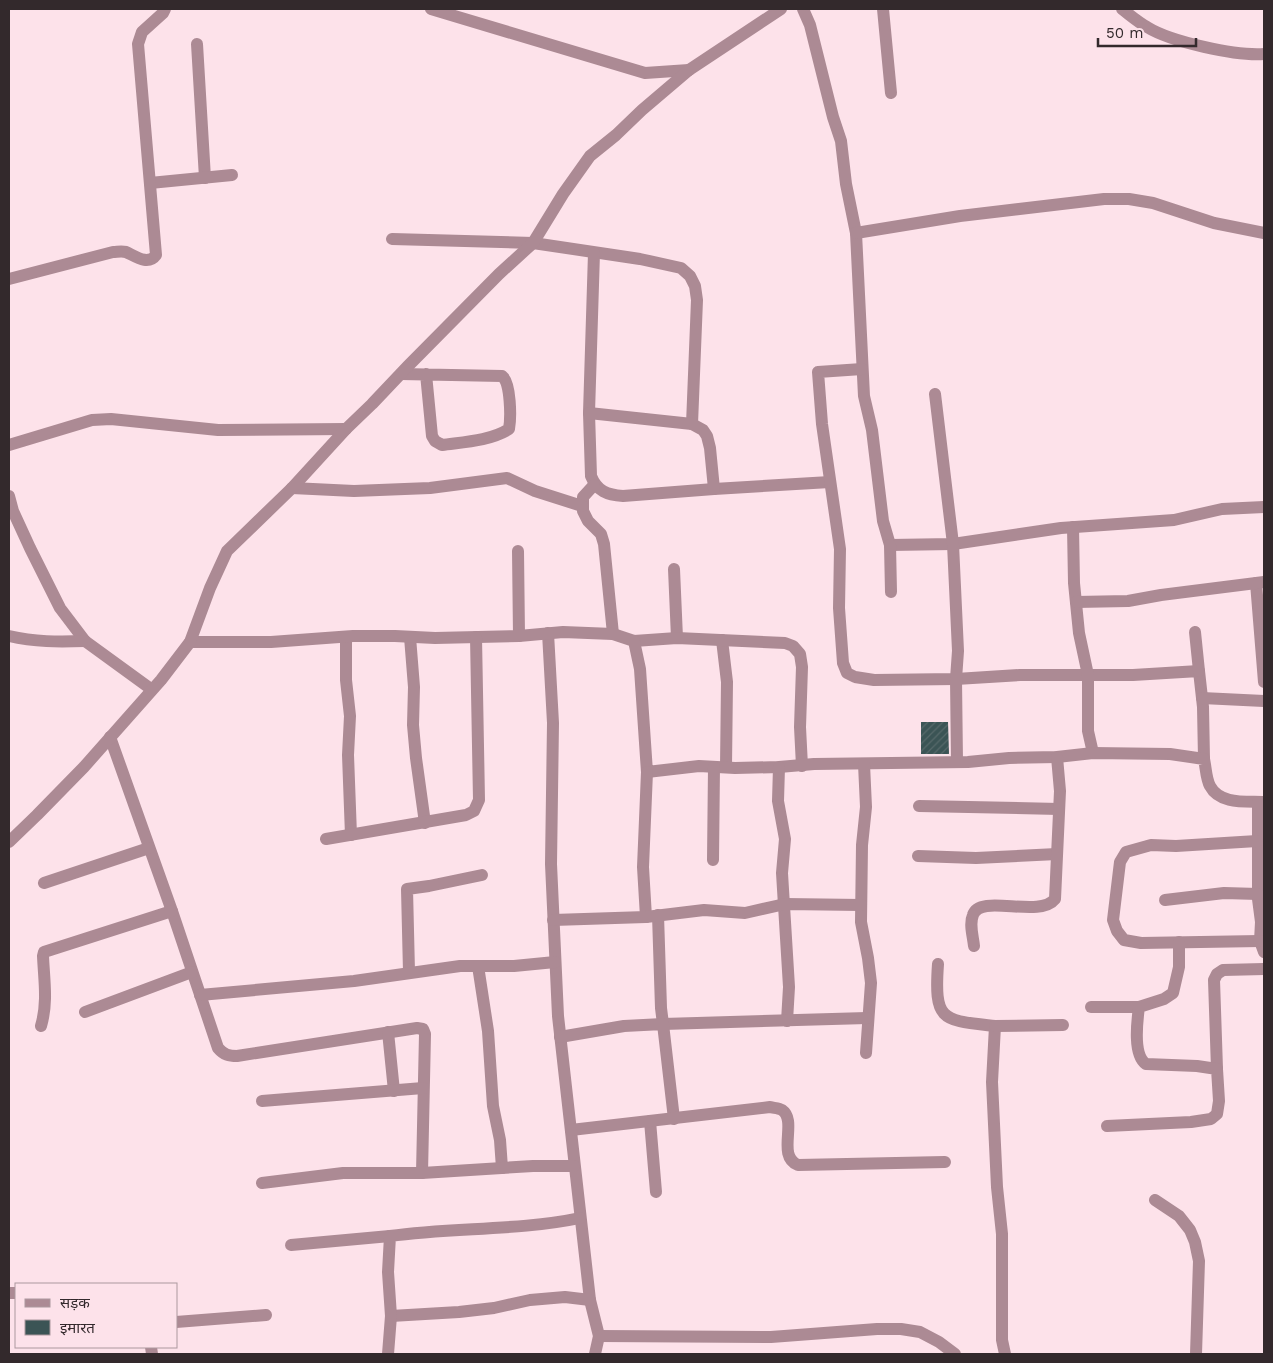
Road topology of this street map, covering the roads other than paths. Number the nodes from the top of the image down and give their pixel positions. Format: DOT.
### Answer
graph roads {
  1 [pos="165,9"];
  2 [pos="431,9"];
  3 [pos="781,9"];
  4 [pos="803,9"];
  5 [pos="883,9"];
  6 [pos="1122,9"];
  7 [pos="197,44"];
  8 [pos="1264,54"];
  9 [pos="689,70"];
  10 [pos="891,92"];
  11 [pos="232,175"];
  12 [pos="205,178"];
  13 [pos="150,183"];
  14 [pos="856,233"];
  15 [pos="1264,233"];
  16 [pos="392,239"];
  17 [pos="533,243"];
  18 [pos="594,253"];
  19 [pos="9,279"];
  20 [pos="862,369"];
  21 [pos="401,374"];
  22 [pos="426,374"];
  23 [pos="935,394"];
  24 [pos="589,412"];
  25 [pos="692,424"];
  26 [pos="346,428"];
  27 [pos="9,446"];
  28 [pos="830,482"];
  29 [pos="594,485"];
  30 [pos="292,488"];
  31 [pos="714,488"];
  32 [pos="9,496"];
  33 [pos="582,506"];
  34 [pos="1264,507"];
  35 [pos="1073,527"];
  36 [pos="953,544"];
  37 [pos="890,545"];
  38 [pos="518,551"];
  39 [pos="674,569"];
  40 [pos="1260,582"];
  41 [pos="891,592"];
  42 [pos="1076,602"];
  43 [pos="1195,632"];
  44 [pos="548,633"];
  45 [pos="612,634"];
  46 [pos="9,636"];
  47 [pos="519,636"];
  48 [pos="346,637"];
  49 [pos="410,637"];
  50 [pos="476,637"];
  51 [pos="677,638"];
  52 [pos="722,640"];
  53 [pos="84,641"];
  54 [pos="190,642"];
  55 [pos="634,642"];
  56 [pos="1199,671"];
  57 [pos="1088,675"];
  58 [pos="956,679"];
  59 [pos="1264,682"];
  60 [pos="151,689"];
  61 [pos="1202,698"];
  62 [pos="1264,701"];
  63 [pos="110,737"];
  64 [pos="1093,753"];
  65 [pos="1057,757"];
  66 [pos="1204,759"];
  67 [pos="957,762"];
  68 [pos="864,764"];
  69 [pos="802,766"];
  70 [pos="720,767"];
  71 [pos="779,767"];
  72 [pos="647,772"];
  73 [pos="1261,802"];
  74 [pos="919,806"];
  75 [pos="1059,809"];
  76 [pos="425,823"];
  77 [pos="351,835"];
  78 [pos="326,839"];
  79 [pos="1257,841"];
  80 [pos="9,842"];
  81 [pos="149,848"];
  82 [pos="1056,854"];
  83 [pos="918,856"];
  84 [pos="713,860"];
  85 [pos="482,875"];
  86 [pos="44,883"];
  87 [pos="1258,894"];
  88 [pos="1165,900"];
  89 [pos="785,904"];
  90 [pos="861,905"];
  91 [pos="172,911"];
  92 [pos="652,916"];
  93 [pos="553,920"];
  94 [pos="1179,942"];
  95 [pos="974,946"];
  96 [pos="1262,947"];
  97 [pos="555,962"];
  98 [pos="938,964"];
  99 [pos="478,966"];
  100 [pos="1264,968"];
  101 [pos="192,972"];
  102 [pos="409,972"];
  103 [pos="200,995"];
  104 [pos="1091,1007"];
  105 [pos="1139,1007"];
  106 [pos="85,1012"];
  107 [pos="867,1018"];
  108 [pos="787,1021"];
  109 [pos="663,1024"];
  110 [pos="1064,1025"];
  111 [pos="41,1026"];
  112 [pos="995,1026"];
  113 [pos="388,1032"];
  114 [pos="560,1037"];
  115 [pos="866,1053"];
  116 [pos="1217,1069"];
  117 [pos="423,1088"];
  118 [pos="394,1091"];
  119 [pos="262,1101"];
  120 [pos="674,1119"];
  121 [pos="650,1121"];
  122 [pos="1107,1126"];
  123 [pos="571,1130"];
  124 [pos="945,1162"];
  125 [pos="574,1166"];
  126 [pos="502,1168"];
  127 [pos="422,1172"];
  128 [pos="262,1183"];
  129 [pos="656,1192"];
  130 [pos="1155,1200"];
  131 [pos="580,1218"];
  132 [pos="390,1236"];
  133 [pos="290,1245"];
  134 [pos="590,1300"];
  135 [pos="266,1315"];
  136 [pos="391,1316"];
  137 [pos="178,1322"];
  138 [pos="599,1336"];
  139 [pos="388,1354"];
  140 [pos="594,1354"];
  141 [pos="955,1354"];
  142 [pos="1004,1354"];
  143 [pos="1196,1354"];
  1 -- 13 [label="street"];
  2 -- 9 [label="street"];
  3 -- 9 [label="street"];
  4 -- 14 [label="street"];
  5 -- 10 [label="street"];
  6 -- 8 [label="street"];
  7 -- 12 [label="street"];
  9 -- 17 [label="street"];
  11 -- 12 [label="street"];
  12 -- 13 [label="street"];
  13 -- 19 [label="street"];
  14 -- 15 [label="street"];
  14 -- 20 [label="street"];
  16 -- 17 [label="street"];
  17 -- 18 [label="street"];
  17 -- 21 [label="street"];
  18 -- 24 [label="street"];
  18 -- 25 [label="street"];
  20 -- 28 [label="street"];
  20 -- 37 [label="street"];
  21 -- 22 [label="street"];
  21 -- 26 [label="street"];
  22 -- 22 [label="street"];
  23 -- 36 [label="street"];
  24 -- 25 [label="street"];
  24 -- 29 [label="street"];
  25 -- 31 [label="street"];
  26 -- 27 [label="street"];
  26 -- 30 [label="street"];
  28 -- 31 [label="street"];
  28 -- 58 [label="street"];
  29 -- 31 [label="street"];
  29 -- 33 [label="street"];
  30 -- 33 [label="street"];
  30 -- 54 [label="street"];
  32 -- 53 [label="street"];
  33 -- 45 [label="street"];
  34 -- 35 [label="street"];
  35 -- 36 [label="street"];
  35 -- 42 [label="street"];
  36 -- 37 [label="street"];
  36 -- 58 [label="street"];
  37 -- 41 [label="street"];
  38 -- 47 [label="street"];
  39 -- 51 [label="street"];
  40 -- 42 [label="street"];
  40 -- 59 [label="street"];
  42 -- 57 [label="street"];
  43 -- 56 [label="street"];
  44 -- 45 [label="street"];
  44 -- 47 [label="street"];
  44 -- 93 [label="street"];
  45 -- 55 [label="street"];
  46 -- 53 [label="street"];
  47 -- 50 [label="street"];
  48 -- 49 [label="street"];
  48 -- 54 [label="street"];
  48 -- 77 [label="street"];
  49 -- 50 [label="street"];
  49 -- 76 [label="street"];
  50 -- 76 [label="street"];
  51 -- 52 [label="street"];
  51 -- 55 [label="street"];
  52 -- 69 [label="street"];
  52 -- 70 [label="street"];
  53 -- 60 [label="street"];
  54 -- 60 [label="street"];
  55 -- 72 [label="street"];
  56 -- 57 [label="street"];
  56 -- 61 [label="street"];
  57 -- 58 [label="street"];
  57 -- 64 [label="street"];
  58 -- 67 [label="street"];
  60 -- 63 [label="street"];
  61 -- 62 [label="street"];
  61 -- 66 [label="street"];
  63 -- 80 [label="street"];
  63 -- 81 [label="street"];
  64 -- 65 [label="street"];
  64 -- 66 [label="street"];
  65 -- 67 [label="street"];
  65 -- 75 [label="street"];
  66 -- 73 [label="street"];
  67 -- 68 [label="street"];
  68 -- 69 [label="street"];
  68 -- 90 [label="street"];
  69 -- 71 [label="street"];
  70 -- 71 [label="street"];
  70 -- 72 [label="street"];
  70 -- 84 [label="street"];
  71 -- 89 [label="street"];
  72 -- 92 [label="street"];
  73 -- 79 [label="street"];
  74 -- 75 [label="street"];
  75 -- 82 [label="street"];
  76 -- 77 [label="street"];
  77 -- 78 [label="street"];
  79 -- 87 [label="street"];
  79 -- 94 [label="street"];
  81 -- 86 [label="street"];
  81 -- 91 [label="street"];
  82 -- 83 [label="street"];
  82 -- 95 [label="street"];
  85 -- 102 [label="street"];
  87 -- 88 [label="street"];
  87 -- 96 [label="street"];
  89 -- 90 [label="street"];
  89 -- 92 [label="street"];
  89 -- 108 [label="street"];
  90 -- 107 [label="street"];
  91 -- 101 [label="street"];
  91 -- 111 [label="street"];
  92 -- 93 [label="street"];
  92 -- 109 [label="street"];
  93 -- 97 [label="street"];
  94 -- 96 [label="street"];
  94 -- 105 [label="street"];
  97 -- 99 [label="street"];
  97 -- 114 [label="street"];
  98 -- 112 [label="street"];
  99 -- 102 [label="street"];
  99 -- 126 [label="street"];
  100 -- 116 [label="street"];
  101 -- 103 [label="street"];
  101 -- 106 [label="street"];
  102 -- 103 [label="street"];
  103 -- 113 [label="street"];
  104 -- 105 [label="street"];
  105 -- 116 [label="street"];
  107 -- 108 [label="street"];
  107 -- 115 [label="street"];
  108 -- 109 [label="street"];
  109 -- 114 [label="street"];
  109 -- 120 [label="street"];
  110 -- 112 [label="street"];
  112 -- 142 [label="street"];
  113 -- 117 [label="street"];
  113 -- 118 [label="street"];
  114 -- 123 [label="street"];
  116 -- 122 [label="street"];
  117 -- 118 [label="street"];
  117 -- 127 [label="street"];
  118 -- 119 [label="street"];
  120 -- 121 [label="street"];
  120 -- 124 [label="street"];
  121 -- 123 [label="street"];
  121 -- 129 [label="street"];
  123 -- 125 [label="street"];
  125 -- 126 [label="street"];
  125 -- 131 [label="street"];
  126 -- 127 [label="street"];
  127 -- 128 [label="street"];
  130 -- 143 [label="street"];
  131 -- 132 [label="street"];
  131 -- 134 [label="street"];
  132 -- 133 [label="street"];
  132 -- 136 [label="street"];
  134 -- 136 [label="street"];
  134 -- 138 [label="street"];
  135 -- 137 [label="street"];
  136 -- 139 [label="street"];
  138 -- 140 [label="street"];
  138 -- 141 [label="street"];
}
